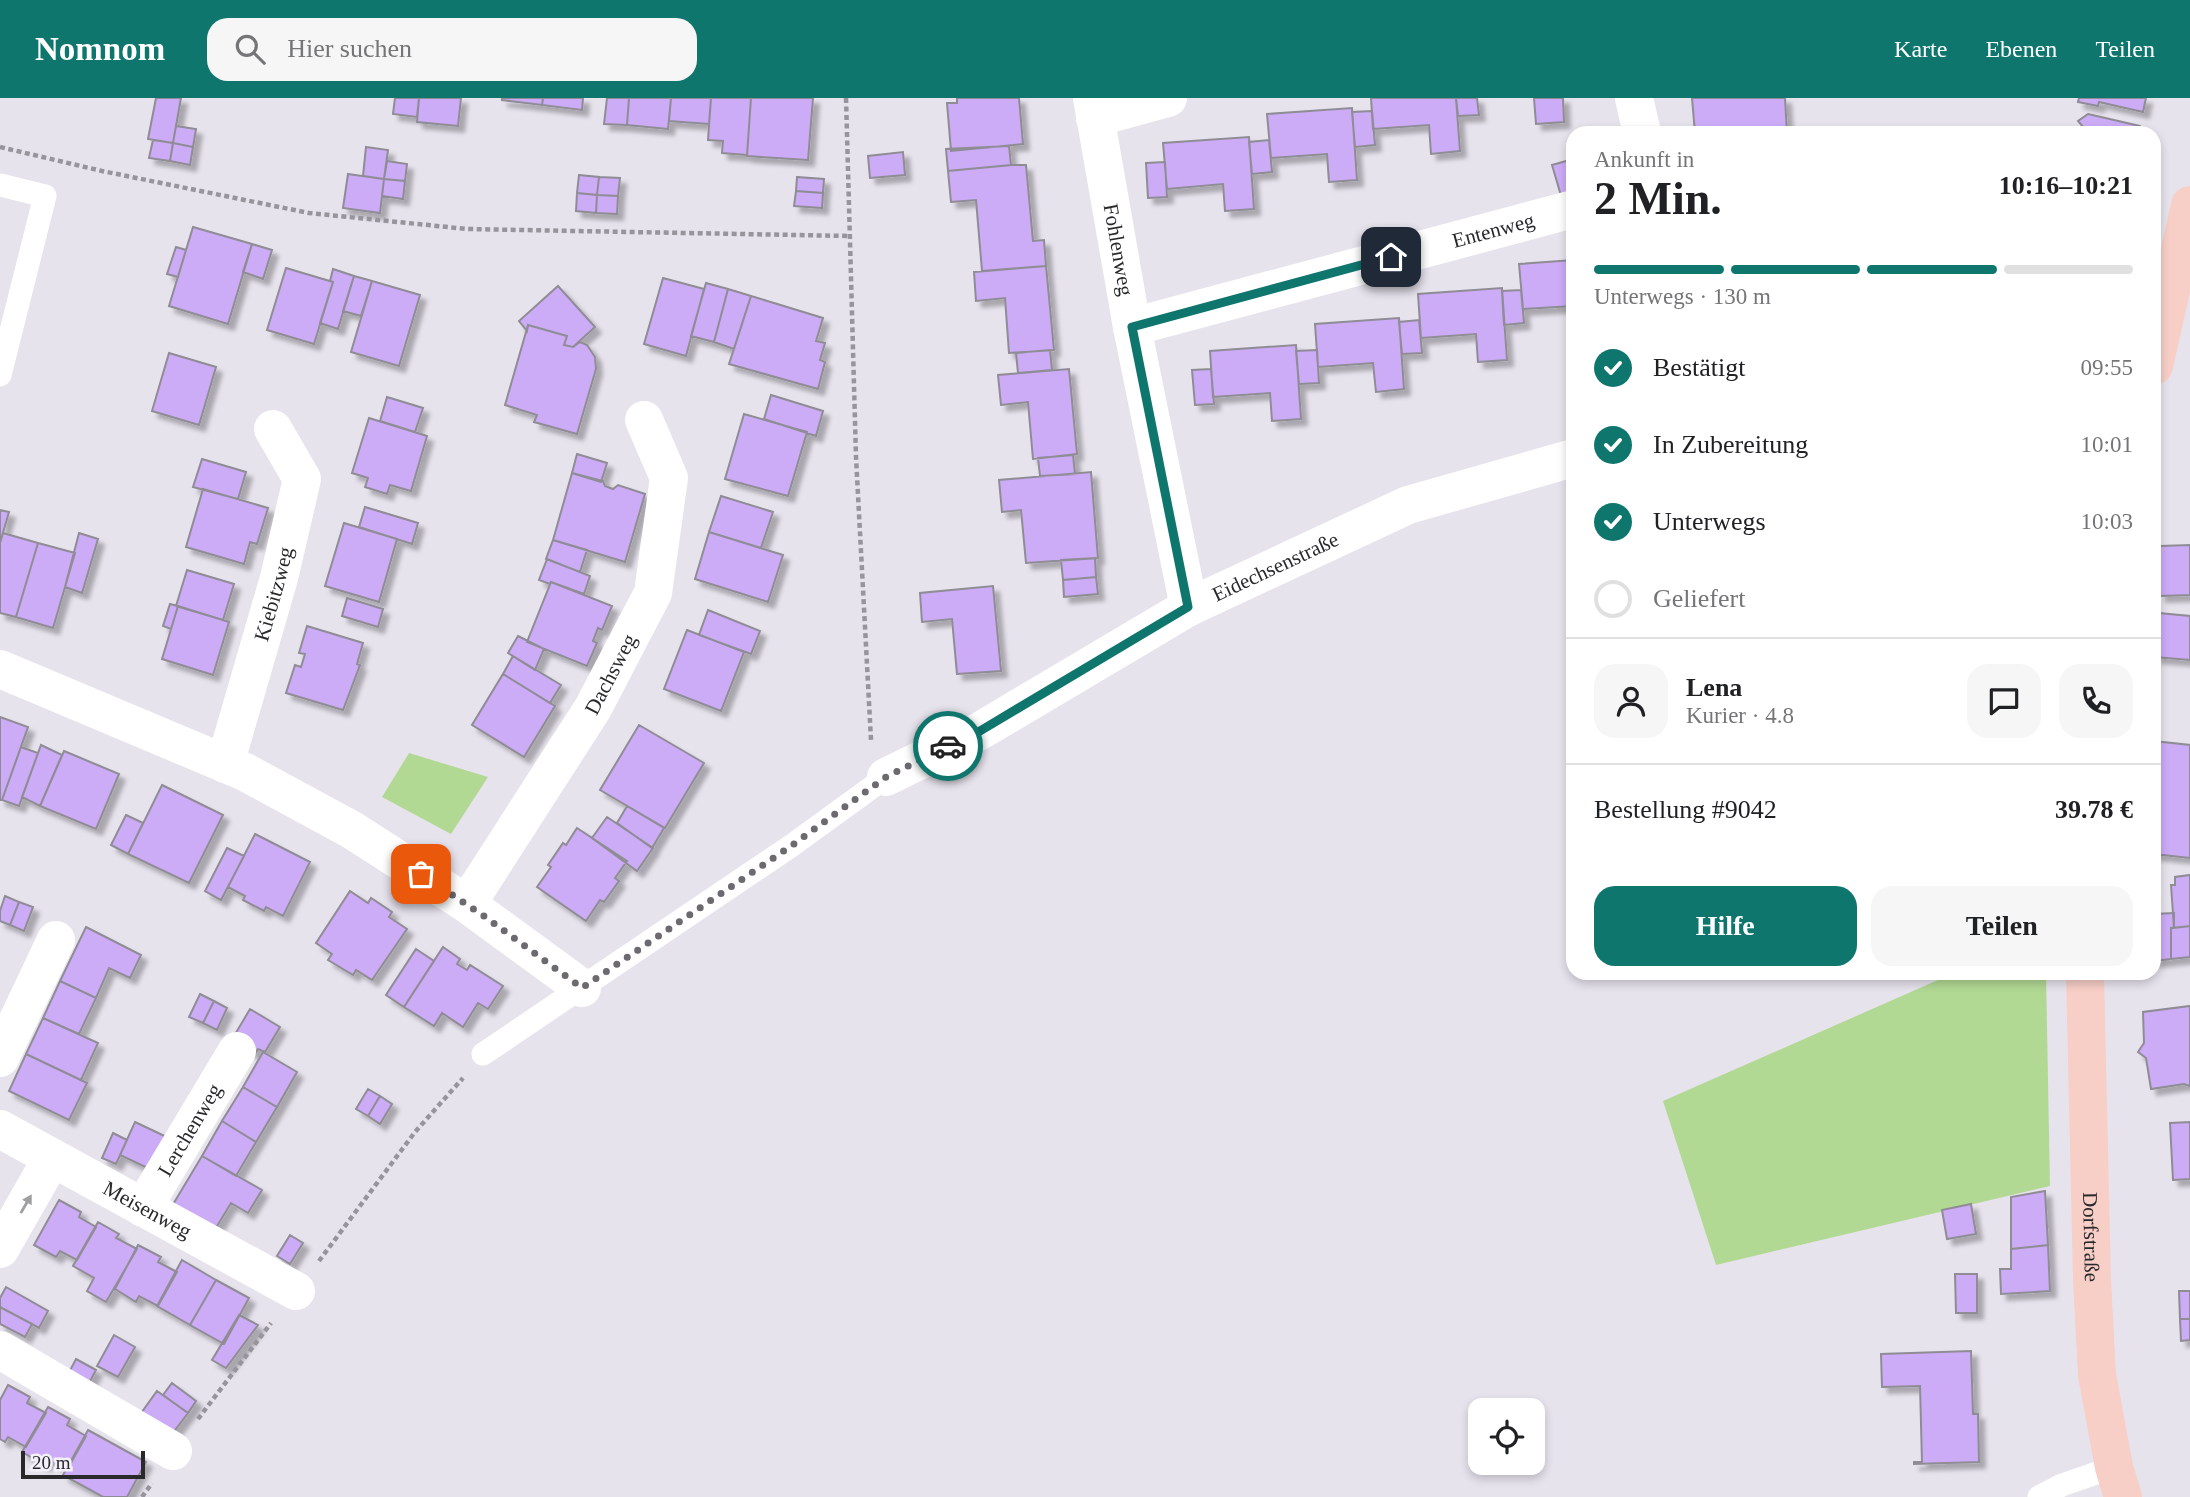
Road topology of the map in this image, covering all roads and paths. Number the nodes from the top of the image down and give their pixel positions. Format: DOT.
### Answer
graph roads {
  1 [pos="846,98"];
  2 [pos="1168,98"];
  3 [pos="1634,98"];
  4 [pos="1093,108"];
  5 [pos="1640,126"];
  6 [pos="0,146"];
  7 [pos="0,185"];
  8 [pos="2190,205"];
  9 [pos="1566,211"];
  10 [pos="850,236"];
  11 [pos="1132,327"];
  12 [pos="2161,335"];
  13 [pos="0,375"];
  14 [pos="644,420"];
  15 [pos="272,429"];
  16 [pos="1566,460"];
  17 [pos="1188,607"];
  18 [pos="0,668"];
  19 [pos="225,764"];
  20 [pos="886,777"];
  21 [pos="467,904"];
  22 [pos="56,940"];
  23 [pos="2085,980"];
  24 [pos="582,988"];
  25 [pos="237,1051"];
  26 [pos="484,1054"];
  27 [pos="0,1058"];
  28 [pos="0,1129"];
  29 [pos="52,1158"];
  30 [pos="143,1208"];
  31 [pos="0,1249"];
  32 [pos="296,1291"];
  33 [pos="0,1350"];
  34 [pos="173,1451"];
  35 [pos="2119,1482"];
  36 [pos="2039,1497"];
  1 -- 10 [label="path"];
  2 -- 4 [label="street"];
  3 -- 5 [label="street"];
  4 -- 11 [label="street, Fohlenweg"];
  6 -- 10 [label="path"];
  7 -- 13 [label="lane"];
  8 -- 12 [label="main road"];
  9 -- 11 [label="street, Entenweg"];
  10 -- 20 [label="path"];
  11 -- 17 [label="street, Fohlenweg"];
  14 -- 21 [label="street, Dachsweg"];
  15 -- 19 [label="street, Kiebitzweg"];
  16 -- 17 [label="street, Eidechsenstraße"];
  17 -- 20 [label="street, Eidechsenstraße"];
  18 -- 19 [label="street"];
  19 -- 21 [label="street"];
  20 -- 24 [label="lane"];
  21 -- 24 [label="street"];
  22 -- 27 [label="street"];
  23 -- 35 [label="main road, Dorfstraße"];
  24 -- 26 [label="lane"];
  25 -- 30 [label="street, Lerchenweg"];
  28 -- 29 [label="street, Meisenweg"];
  29 -- 30 [label="street, Meisenweg"];
  31 -- 29 [label="street, one-way"];
  30 -- 32 [label="street, Meisenweg"];
  33 -- 34 [label="street"];
  35 -- 36 [label="lane"];
}
